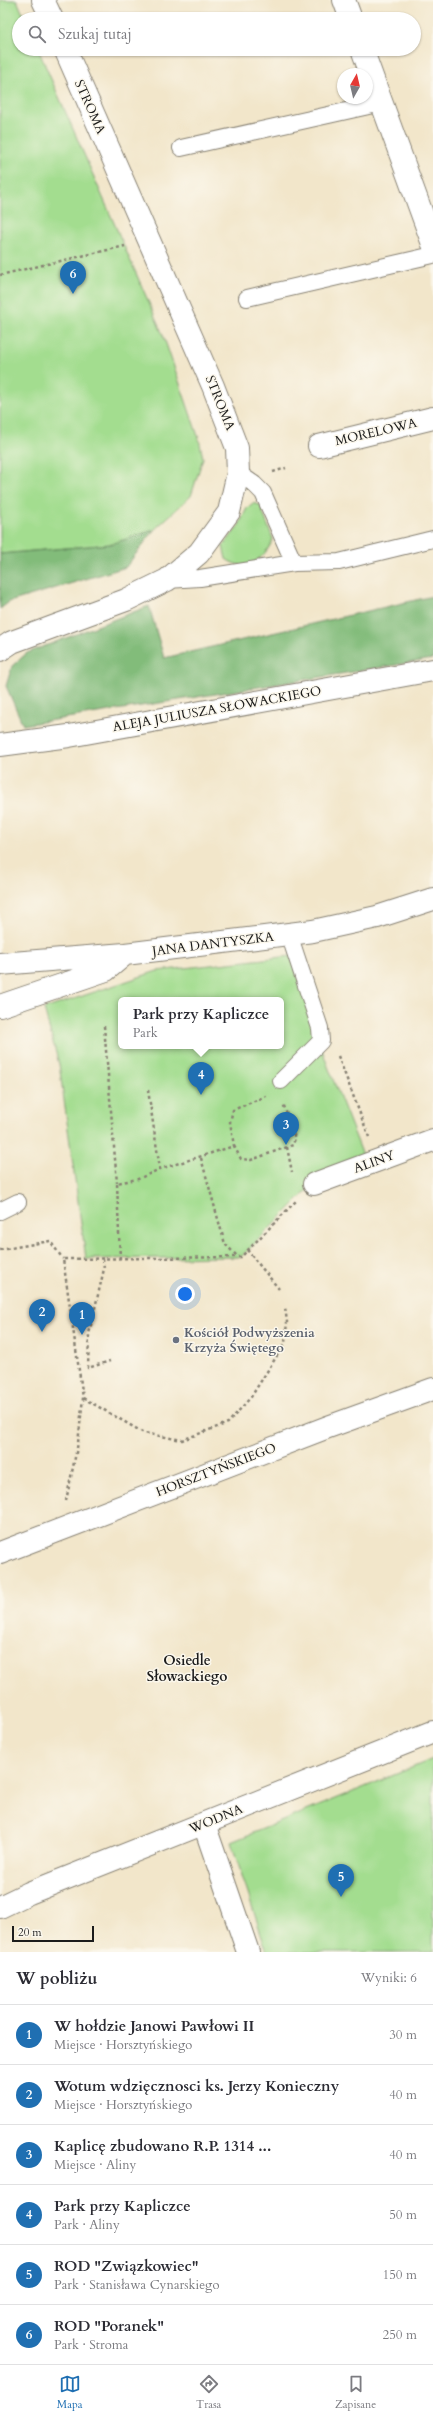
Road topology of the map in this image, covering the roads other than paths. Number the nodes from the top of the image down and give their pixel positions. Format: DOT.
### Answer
graph roads {
  1 [pos="344,0"];
  2 [pos="348,12"];
  3 [pos="68,56"];
  4 [pos="365,56"];
  5 [pos="382,103"];
  6 [pos="181,148"];
  7 [pos="433,244"];
  8 [pos="433,255"];
  9 [pos="247,298"];
  10 [pos="433,418"];
  11 [pos="320,446"];
  12 [pos="238,473"];
  13 [pos="433,539"];
  14 [pos="294,563"];
  15 [pos="167,580"];
  16 [pos="0,650"];
  17 [pos="433,670"];
  18 [pos="5,740"];
  19 [pos="433,899"];
  20 [pos="289,934"];
  21 [pos="125,954"];
  22 [pos="0,964"];
  23 [pos="0,1006"];
  24 [pos="281,1081"];
  25 [pos="433,1140"];
  26 [pos="314,1184"];
  27 [pos="18,1202"];
  28 [pos="0,1211"];
  29 [pos="433,1389"];
  30 [pos="0,1554"];
  31 [pos="433,1732"];
  32 [pos="204,1824"];
  33 [pos="0,1906"];
  34 [pos="248,1952"];
  1 -- 2 [label="street"];
  3 -- 12 [label="street, STROMA"];
  4 -- 5 [label="street"];
  5 -- 6 [label="lane"];
  5 -- 7 [label="street"];
  8 -- 9 [label="lane"];
  10 -- 11 [label="street, MORELOWA"];
  12 -- 14 [label="lane"];
  12 -- 15 [label="street, STROMA"];
  13 -- 14 [label="lane"];
  14 -- 15 [label="lane"];
  15 -- 16 [label="street, STROMA"];
  17 -- 18 [label="street, ALEJA JULIUSZA SŁOWACKIEGO"];
  19 -- 20 [label="street, JANA DANTYSZKA"];
  20 -- 21 [label="street, JANA DANTYSZKA"];
  20 -- 24 [label="lane"];
  21 -- 22 [label="street, JANA DANTYSZKA"];
  21 -- 23 [label="street"];
  25 -- 26 [label="street, ALINY"];
  27 -- 28 [label="lane"];
  29 -- 30 [label="street, HORSZTYŃSKIEGO"];
  31 -- 32 [label="street, WODNA"];
  32 -- 33 [label="street, WODNA"];
  32 -- 34 [label="street"];
}
